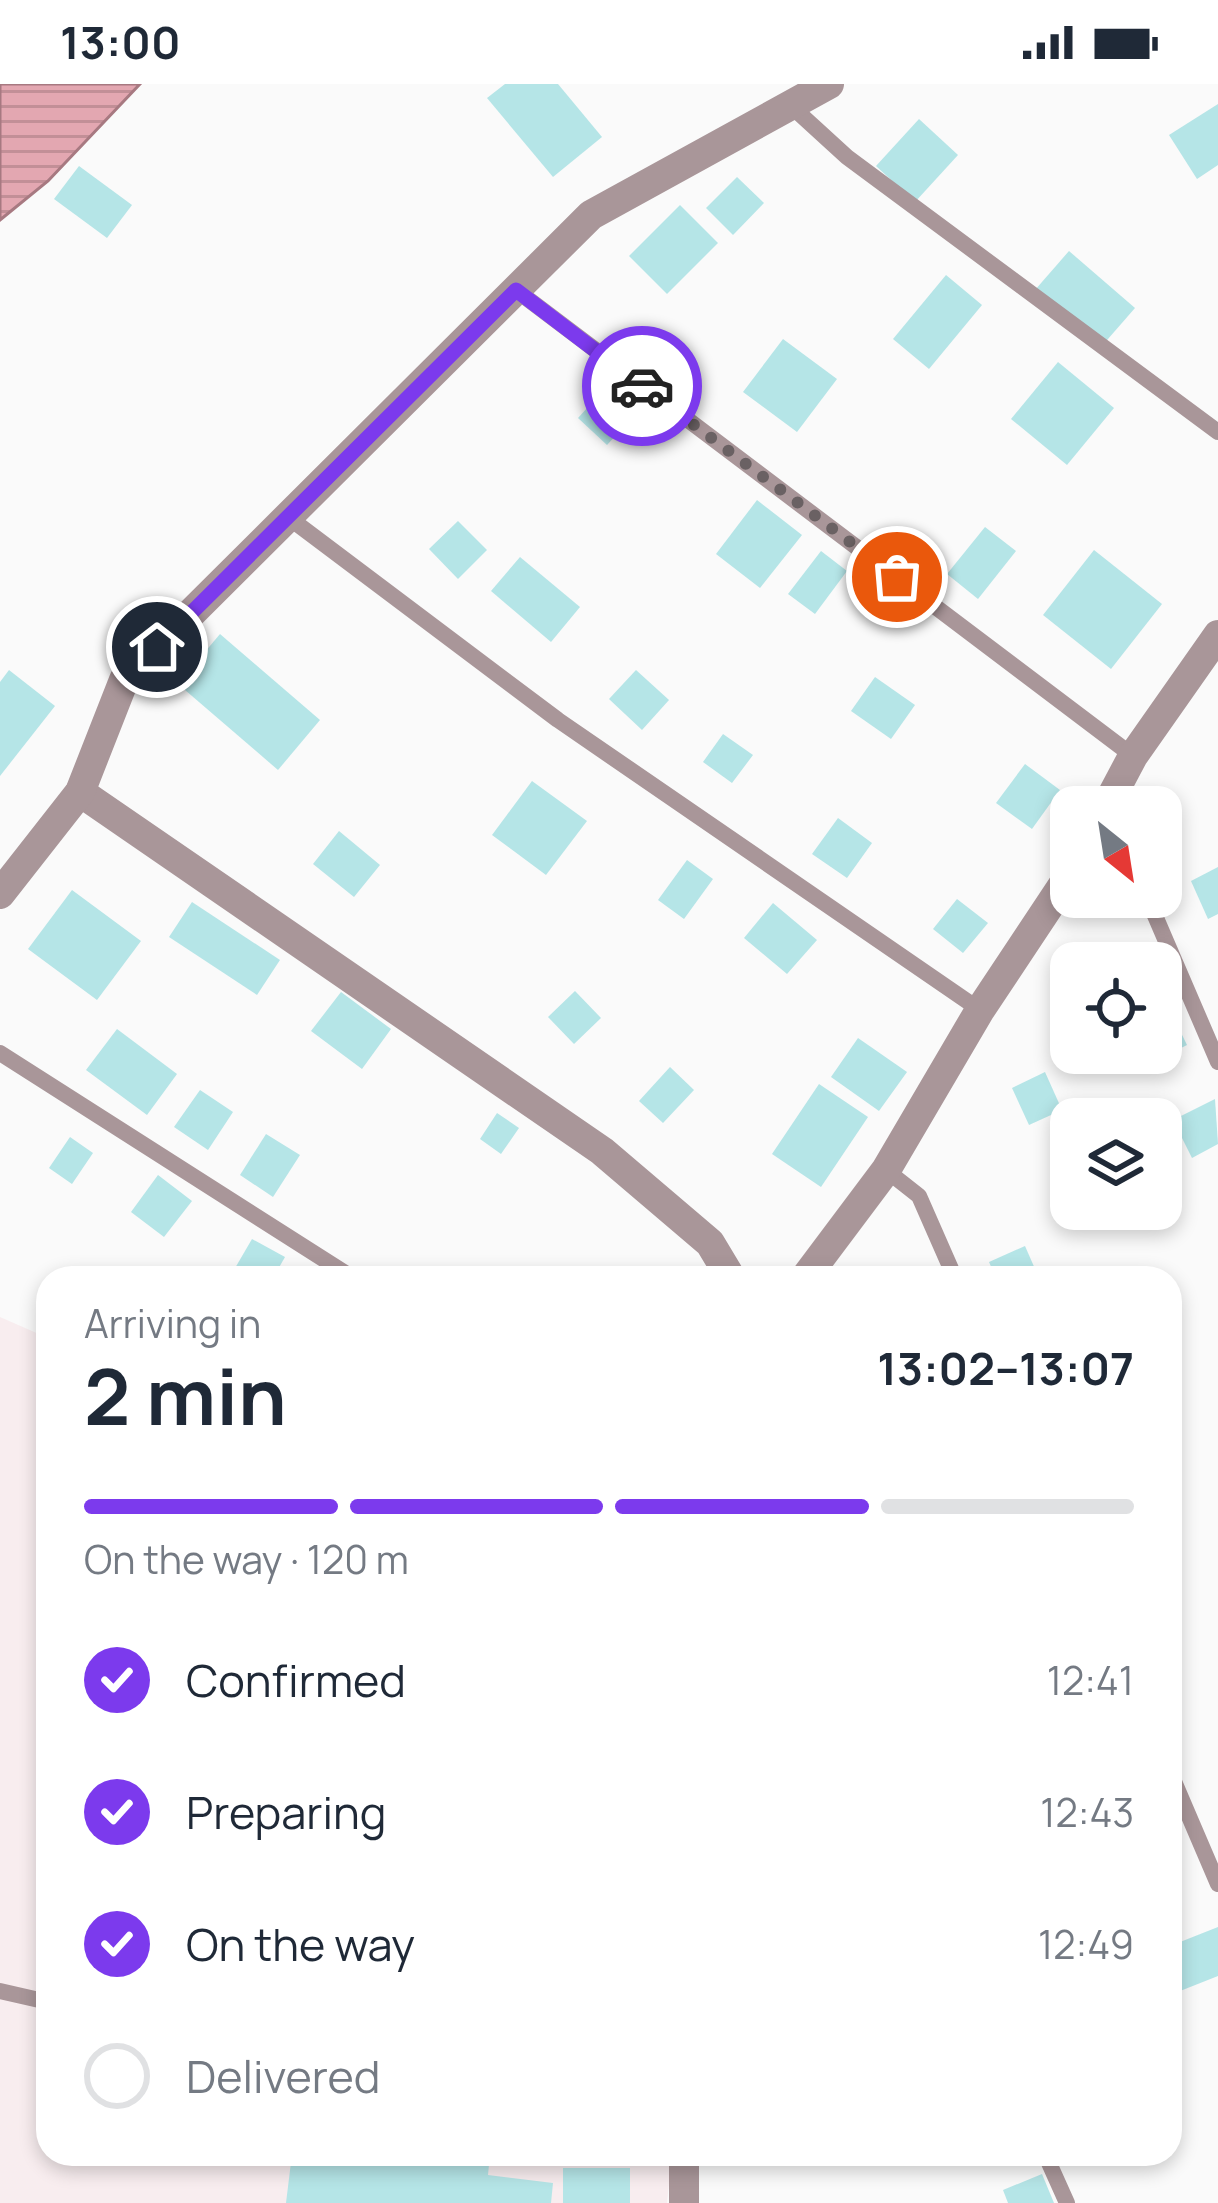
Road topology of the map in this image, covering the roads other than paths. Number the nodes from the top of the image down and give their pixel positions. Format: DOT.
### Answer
graph roads {
  1 [pos="830,84"];
  2 [pos="789,103"];
  3 [pos="516,290"];
  4 [pos="1218,432"];
  5 [pos="288,517"];
  6 [pos="1218,635"];
  7 [pos="1133,756"];
  8 [pos="1117,786"];
  9 [pos="80,792"];
  10 [pos="0,894"];
  11 [pos="1050,905"];
  12 [pos="1156,918"];
  13 [pos="980,1010"];
  14 [pos="0,1053"];
  15 [pos="1218,1062"];
  16 [pos="886,1171"];
  17 [pos="334,1266"];
  18 [pos="724,1266"];
  19 [pos="815,1266"];
  20 [pos="950,1266"];
  21 [pos="1182,1800"];
  22 [pos="1218,1884"];
  23 [pos="0,1991"];
  24 [pos="36,1999"];
  25 [pos="684,2166"];
  26 [pos="1050,2166"];
  27 [pos="684,2203"];
  28 [pos="1067,2203"];
  1 -- 2 [label="street"];
  2 -- 3 [label="street"];
  2 -- 4 [label="lane"];
  3 -- 5 [label="street"];
  3 -- 7 [label="lane"];
  5 -- 9 [label="street"];
  5 -- 13 [label="lane"];
  6 -- 7 [label="street"];
  7 -- 8 [label="street"];
  9 -- 10 [label="street"];
  9 -- 18 [label="street"];
  11 -- 13 [label="street"];
  12 -- 15 [label="lane"];
  13 -- 16 [label="street"];
  14 -- 17 [label="lane"];
  16 -- 19 [label="street"];
  16 -- 20 [label="lane"];
  21 -- 22 [label="lane"];
  23 -- 24 [label="lane"];
  25 -- 27 [label="street"];
  26 -- 28 [label="lane"];
}
